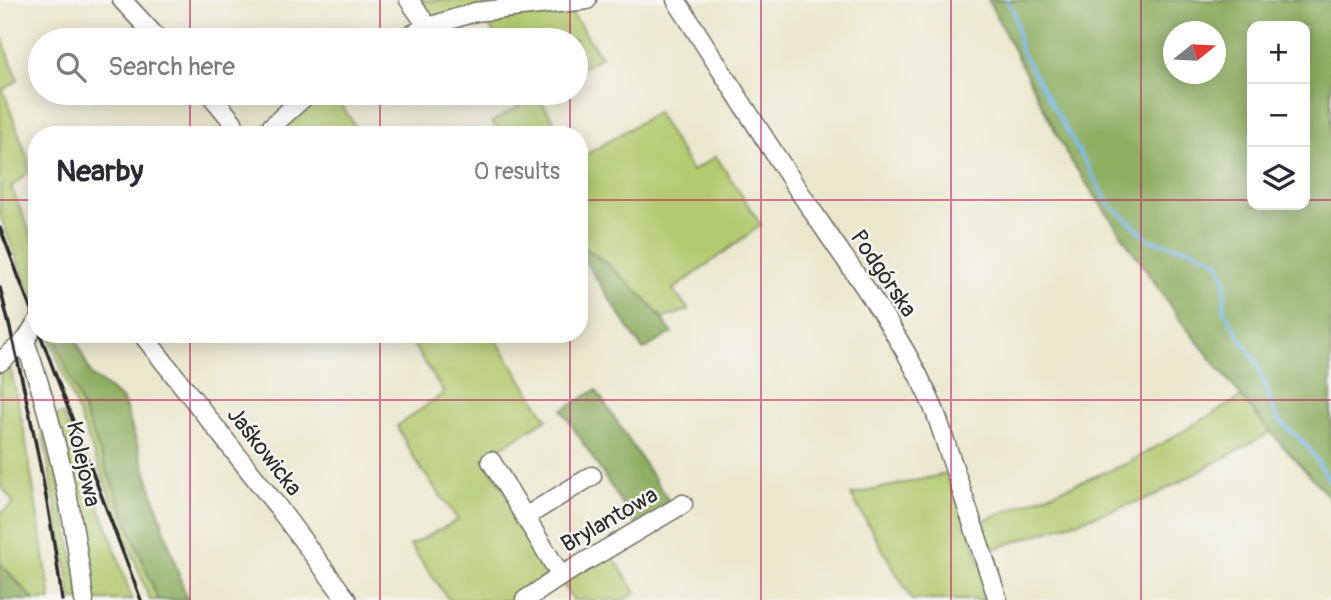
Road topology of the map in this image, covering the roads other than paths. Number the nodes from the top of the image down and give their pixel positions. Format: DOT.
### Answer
graph roads {
  1 [pos="122,0"];
  2 [pos="409,0"];
  3 [pos="587,0"];
  4 [pos="676,0"];
  5 [pos="428,27"];
  6 [pos="148,28"];
  7 [pos="219,105"];
  8 [pos="296,105"];
  9 [pos="234,126"];
  10 [pos="272,126"];
  11 [pos="28,337"];
  12 [pos="26,341"];
  13 [pos="149,343"];
  14 [pos="0,362"];
  15 [pos="491,461"];
  16 [pos="592,475"];
  17 [pos="683,504"];
  18 [pos="525,517"];
  19 [pos="561,576"];
  20 [pos="84,600"];
  21 [pos="347,600"];
  22 [pos="525,600"];
  23 [pos="998,600"];
  1 -- 6 [label="street"];
  2 -- 5 [label="street"];
  3 -- 5 [label="street"];
  4 -- 23 [label="street, Podgórska"];
  7 -- 9 [label="street"];
  8 -- 10 [label="street"];
  11 -- 12 [label="street"];
  12 -- 14 [label="street"];
  12 -- 20 [label="street, Kolejowa"];
  13 -- 21 [label="street, Jaśkowicka"];
  15 -- 18 [label="street, Brylantowa"];
  16 -- 18 [label="street, Brylantowa"];
  17 -- 19 [label="street, Brylantowa"];
  18 -- 19 [label="street, Brylantowa"];
  19 -- 22 [label="street, Brylantowa"];
}
